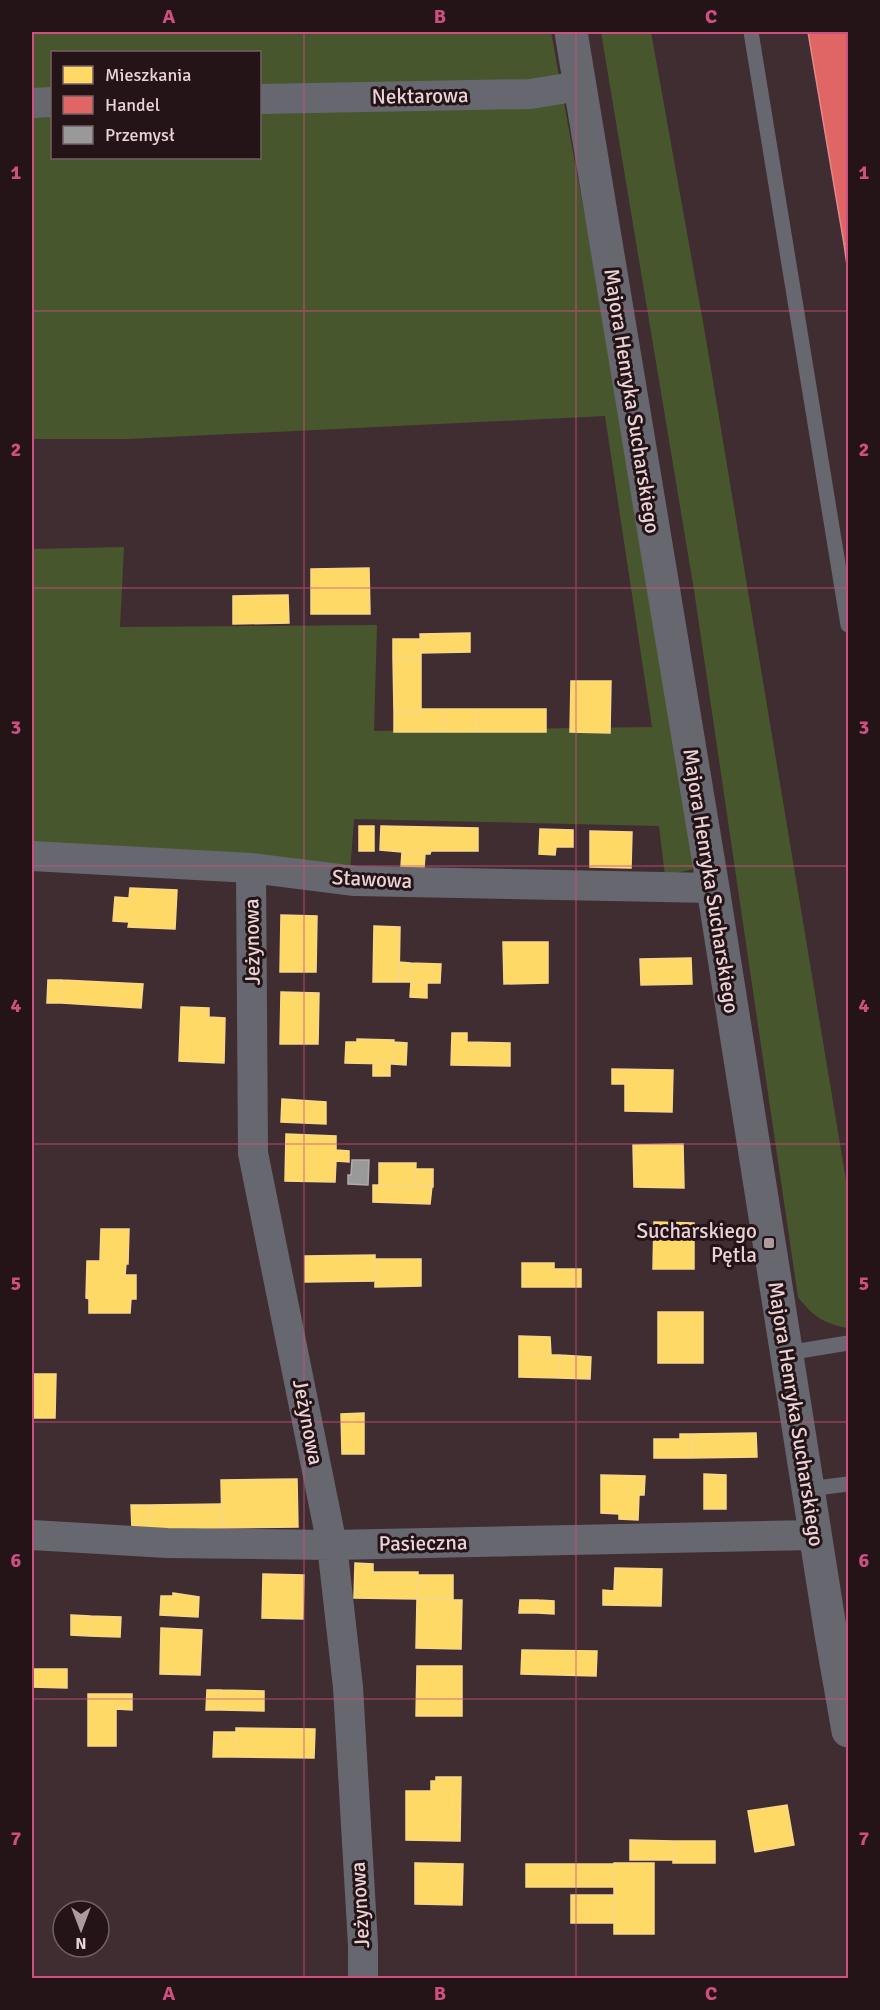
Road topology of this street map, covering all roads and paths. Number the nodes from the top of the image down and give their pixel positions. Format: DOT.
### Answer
graph roads {
  1 [pos="571,32"];
  2 [pos="751,32"];
  3 [pos="580,86"];
  4 [pos="261,99"];
  5 [pos="51,102"];
  6 [pos="32,103"];
  7 [pos="849,625"];
  8 [pos="32,856"];
  9 [pos="251,868"];
  10 [pos="713,888"];
  11 [pos="849,1343"];
  12 [pos="787,1353"];
  13 [pos="849,1484"];
  14 [pos="808,1489"];
  15 [pos="32,1535"];
  16 [pos="815,1535"];
  17 [pos="332,1545"];
  18 [pos="849,1731"];
  19 [pos="363,1978"];
  1 -- 3 [label="street, Majora Henryka Sucharskiego"];
  2 -- 7 [label="lane"];
  3 -- 4 [label="street, Nektarowa"];
  3 -- 10 [label="street, Majora Henryka Sucharskiego"];
  5 -- 6 [label="street"];
  8 -- 9 [label="street, Stawowa"];
  9 -- 10 [label="street, Stawowa"];
  9 -- 17 [label="street, Jeżynowa"];
  10 -- 12 [label="street, Majora Henryka Sucharskiego"];
  11 -- 12 [label="lane"];
  12 -- 14 [label="street, Majora Henryka Sucharskiego"];
  13 -- 14 [label="lane"];
  14 -- 16 [label="street, Majora Henryka Sucharskiego"];
  15 -- 17 [label="street, Pasieczna"];
  16 -- 17 [label="street, Pasieczna"];
  16 -- 18 [label="street, Majora Henryka Sucharskiego"];
  17 -- 19 [label="street, Jeżynowa"];
}
